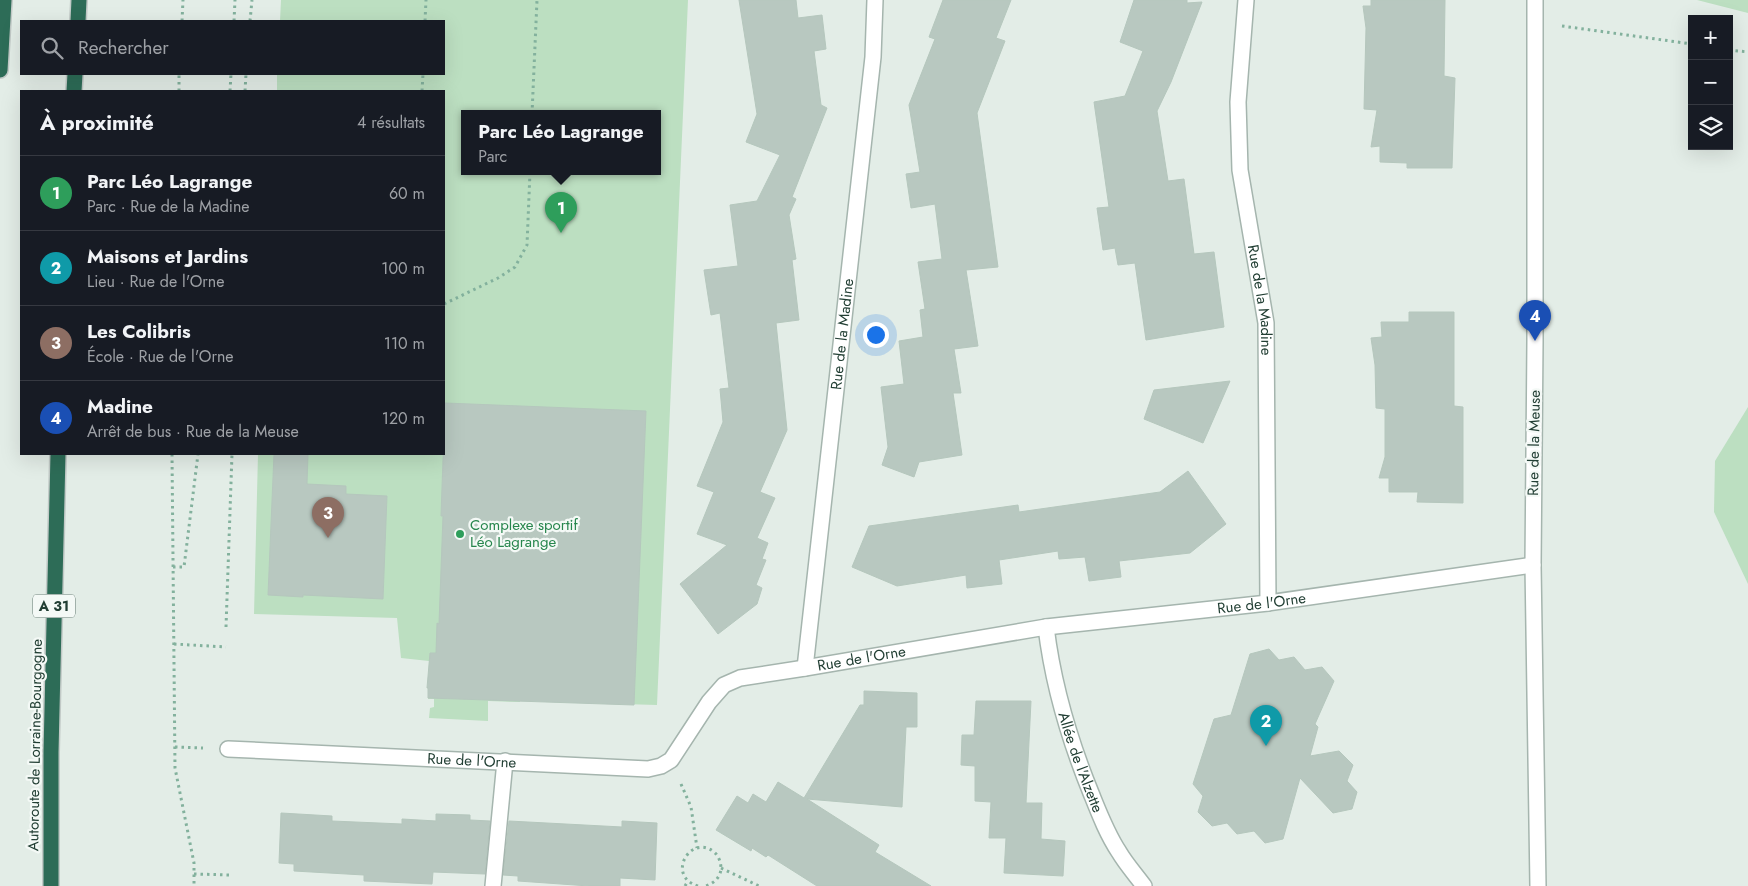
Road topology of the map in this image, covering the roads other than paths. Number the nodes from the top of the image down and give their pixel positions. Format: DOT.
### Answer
graph roads {
  1 [pos="4,0"];
  2 [pos="79,0"];
  3 [pos="875,0"];
  4 [pos="1246,0"];
  5 [pos="1534,0"];
  6 [pos="78,20"];
  7 [pos="0,70"];
  8 [pos="75,75"];
  9 [pos="74,90"];
  10 [pos="58,455"];
  11 [pos="1533,565"];
  12 [pos="1268,603"];
  13 [pos="1046,627"];
  14 [pos="805,668"];
  15 [pos="228,749"];
  16 [pos="505,761"];
  17 [pos="51,886"];
  18 [pos="493,886"];
  19 [pos="1144,886"];
  20 [pos="1538,886"];
  1 -- 7 [label="highway"];
  2 -- 6 [label="highway"];
  3 -- 14 [label="street, Rue de la Madine"];
  4 -- 12 [label="street, Rue de la Madine"];
  5 -- 11 [label="street, Rue de la Meuse"];
  8 -- 9 [label="highway"];
  10 -- 17 [label="highway, Autoroute de Lorraine-Bourgogne / A 31"];
  11 -- 12 [label="street, Rue de l'Orne"];
  11 -- 20 [label="street, Rue de la Meuse"];
  12 -- 13 [label="street, Rue de l'Orne"];
  13 -- 14 [label="street, Rue de l'Orne"];
  13 -- 19 [label="street, Allée de l'Alzette"];
  14 -- 16 [label="street, Rue de l'Orne"];
  15 -- 16 [label="street, Rue de l'Orne"];
  16 -- 18 [label="street"];
}
